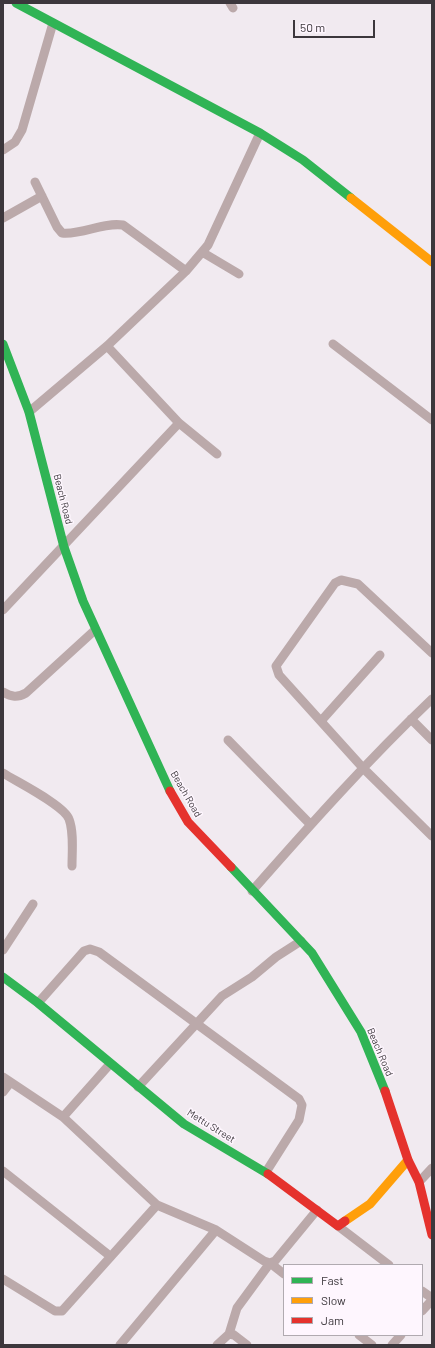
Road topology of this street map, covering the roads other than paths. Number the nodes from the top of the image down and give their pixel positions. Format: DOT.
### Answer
graph roads {
  1 [pos="16,3"];
  2 [pos="53,23"];
  3 [pos="260,134"];
  4 [pos="3,150"];
  5 [pos="35,182"];
  6 [pos="42,196"];
  7 [pos="3,218"];
  8 [pos="202,252"];
  9 [pos="432,262"];
  10 [pos="186,271"];
  11 [pos="239,274"];
  12 [pos="3,344"];
  13 [pos="333,344"];
  14 [pos="107,346"];
  15 [pos="29,412"];
  16 [pos="432,420"];
  17 [pos="179,423"];
  18 [pos="217,454"];
  19 [pos="64,547"];
  20 [pos="3,610"];
  21 [pos="96,630"];
  22 [pos="432,653"];
  23 [pos="380,654"];
  24 [pos="3,692"];
  25 [pos="432,699"];
  26 [pos="411,719"];
  27 [pos="321,720"];
  28 [pos="228,740"];
  29 [pos="432,740"];
  30 [pos="363,768"];
  31 [pos="3,773"];
  32 [pos="310,824"];
  33 [pos="432,836"];
  34 [pos="72,866"];
  35 [pos="252,891"];
  36 [pos="33,904"];
  37 [pos="301,941"];
  38 [pos="3,950"];
  39 [pos="3,977"];
  40 [pos="38,1004"];
  41 [pos="195,1023"];
  42 [pos="110,1064"];
  43 [pos="7,1080"];
  44 [pos="138,1086"];
  45 [pos="3,1092"];
  46 [pos="63,1117"];
  47 [pos="408,1160"];
  48 [pos="432,1168"];
  49 [pos="3,1171"];
  50 [pos="266,1172"];
  51 [pos="419,1182"];
  52 [pos="157,1205"];
  53 [pos="317,1210"];
  54 [pos="338,1226"];
  55 [pos="216,1230"];
  56 [pos="432,1235"];
  57 [pos="110,1256"];
  58 [pos="270,1262"];
  59 [pos="388,1264"];
  60 [pos="283,1273"];
  61 [pos="3,1279"];
  62 [pos="423,1292"];
  63 [pos="432,1299"];
  64 [pos="423,1310"];
  65 [pos="229,1334"];
  66 [pos="360,1336"];
  67 [pos="400,1336"];
  68 [pos="120,1345"];
  69 [pos="217,1345"];
  70 [pos="247,1345"];
  71 [pos="372,1345"];
  72 [pos="392,1345"];
  1 -- 2 [label="street"];
  2 -- 3 [label="street"];
  2 -- 4 [label="street"];
  3 -- 8 [label="street"];
  3 -- 9 [label="street"];
  5 -- 6 [label="street"];
  6 -- 7 [label="street"];
  6 -- 10 [label="street"];
  8 -- 10 [label="street"];
  8 -- 11 [label="street"];
  10 -- 14 [label="street"];
  12 -- 15 [label="street, Beach Road"];
  13 -- 16 [label="street"];
  14 -- 15 [label="street"];
  14 -- 17 [label="street"];
  15 -- 19 [label="street, Beach Road"];
  17 -- 18 [label="street"];
  17 -- 19 [label="street"];
  19 -- 20 [label="street"];
  19 -- 21 [label="street, Beach Road"];
  21 -- 24 [label="street"];
  21 -- 35 [label="street, Beach Road"];
  22 -- 27 [label="street"];
  23 -- 27 [label="street"];
  25 -- 26 [label="street"];
  26 -- 29 [label="street"];
  26 -- 30 [label="street"];
  27 -- 30 [label="street"];
  28 -- 32 [label="street"];
  30 -- 32 [label="street"];
  30 -- 33 [label="street"];
  31 -- 34 [label="street"];
  32 -- 35 [label="street"];
  35 -- 37 [label="street, Beach Road"];
  36 -- 38 [label="street"];
  37 -- 41 [label="street"];
  37 -- 47 [label="street, Beach Road"];
  39 -- 40 [label="street, Mettu Street"];
  40 -- 41 [label="street"];
  40 -- 42 [label="street, Mettu Street"];
  41 -- 44 [label="street"];
  41 -- 50 [label="street"];
  42 -- 44 [label="street, Mettu Street"];
  42 -- 46 [label="street"];
  43 -- 45 [label="street"];
  43 -- 46 [label="street"];
  44 -- 50 [label="street, Mettu Street"];
  46 -- 52 [label="street"];
  47 -- 51 [label="street, Beach Road"];
  47 -- 54 [label="street"];
  48 -- 51 [label="street"];
  49 -- 57 [label="street"];
  50 -- 53 [label="street, Mettu Street"];
  51 -- 56 [label="street, Beach Road"];
  52 -- 55 [label="street"];
  52 -- 57 [label="street"];
  53 -- 54 [label="street, Mettu Street"];
  53 -- 58 [label="street"];
  54 -- 59 [label="street"];
  55 -- 58 [label="street"];
  55 -- 68 [label="street"];
  57 -- 61 [label="street"];
  58 -- 60 [label="street"];
  58 -- 65 [label="street"];
  62 -- 63 [label="street"];
  63 -- 64 [label="street"];
  65 -- 69 [label="street"];
  65 -- 70 [label="street"];
  66 -- 71 [label="street"];
  67 -- 72 [label="street"];
}
